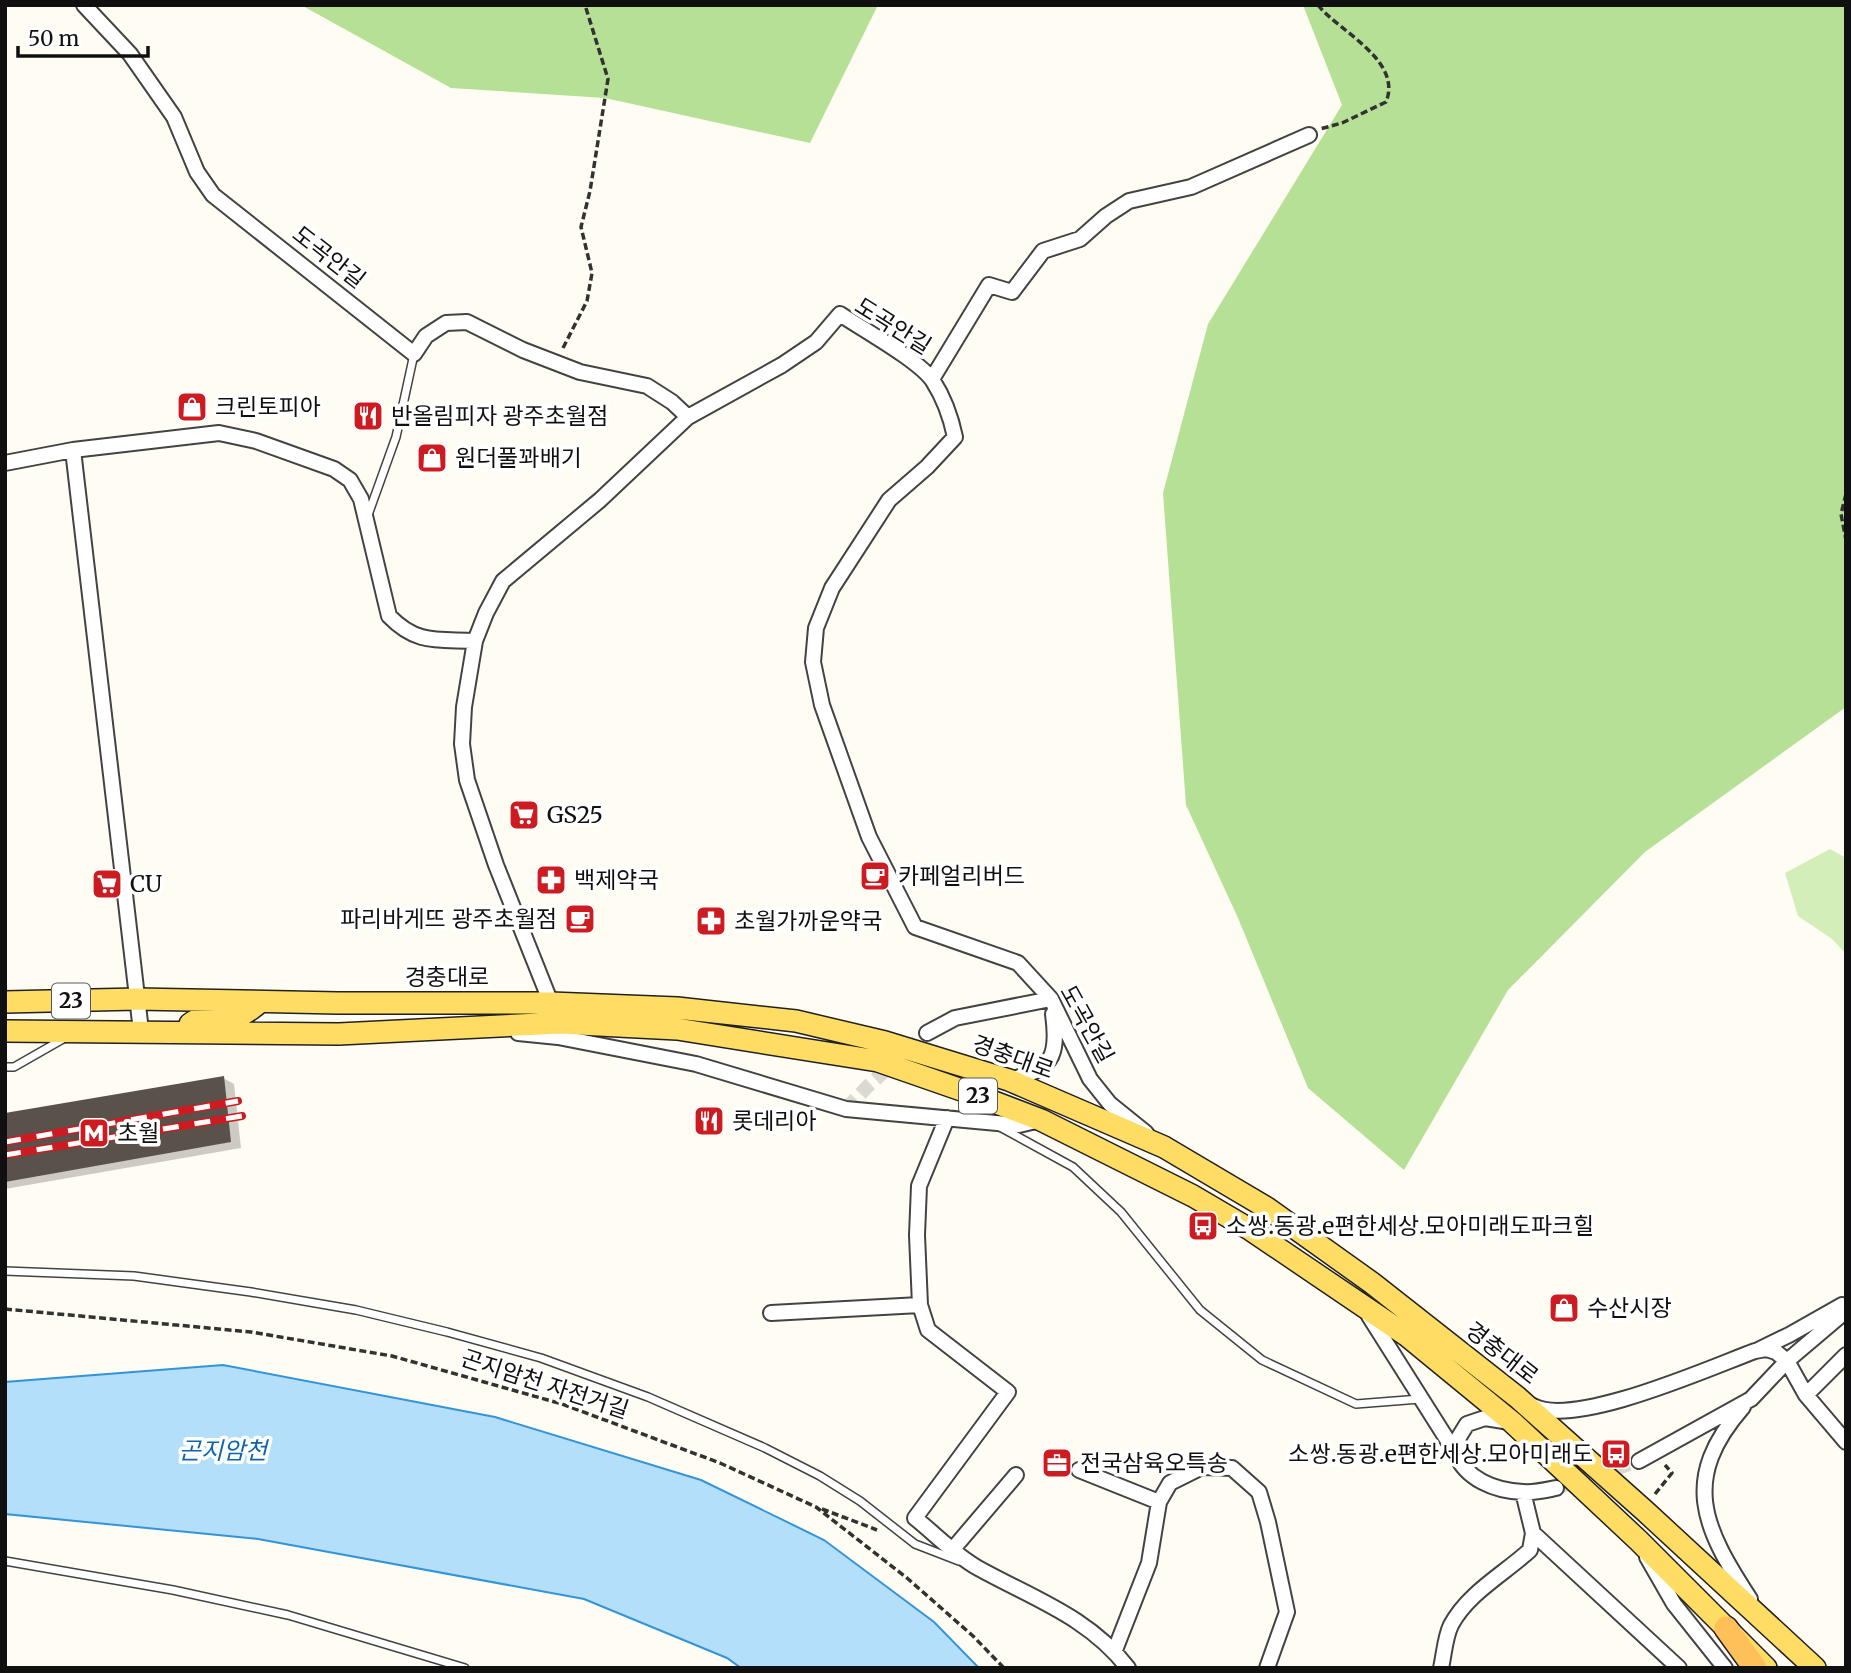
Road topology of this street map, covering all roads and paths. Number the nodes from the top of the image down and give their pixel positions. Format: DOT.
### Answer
graph roads {
  1 [pos="84,5"];
  2 [pos="585,5"];
  3 [pos="1318,5"];
  4 [pos="1309,135"];
  5 [pos="414,354"];
  6 [pos="556,363"];
  7 [pos="932,379"];
  8 [pos="688,417"];
  9 [pos="73,450"];
  10 [pos="5,463"];
  11 [pos="1846,494"];
  12 [pos="366,520"];
  13 [pos="1846,540"];
  14 [pos="475,641"];
  15 [pos="137,999"];
  16 [pos="1051,999"];
  17 [pos="5,1002"];
  18 [pos="260,1002"];
  19 [pos="551,1003"];
  20 [pos="472,1028"];
  21 [pos="5,1031"];
  22 [pos="141,1031"];
  23 [pos="75,1032"];
  24 [pos="189,1032"];
  25 [pos="927,1033"];
  26 [pos="5,1067"];
  27 [pos="1009,1080"];
  28 [pos="947,1118"];
  29 [pos="1041,1120"];
  30 [pos="993,1123"];
  31 [pos="1164,1147"];
  32 [pos="5,1271"];
  33 [pos="1357,1301"];
  34 [pos="1846,1303"];
  35 [pos="920,1305"];
  36 [pos="5,1309"];
  37 [pos="1846,1311"];
  38 [pos="771,1313"];
  39 [pos="1755,1351"];
  40 [pos="1846,1355"];
  41 [pos="1787,1361"];
  42 [pos="1805,1395"];
  43 [pos="1517,1397"];
  44 [pos="1420,1399"];
  45 [pos="1751,1399"];
  46 [pos="1512,1423"];
  47 [pos="1846,1442"];
  48 [pos="1455,1452"];
  49 [pos="1654,1452"];
  50 [pos="1639,1461"];
  51 [pos="1079,1470"];
  52 [pos="1016,1475"];
  53 [pos="1556,1488"];
  54 [pos="1523,1492"];
  55 [pos="1655,1493"];
  56 [pos="1159,1502"];
  57 [pos="816,1507"];
  58 [pos="878,1530"];
  59 [pos="1533,1533"];
  60 [pos="1638,1540"];
  61 [pos="953,1549"];
  62 [pos="5,1561"];
  63 [pos="976,1567"];
  64 [pos="1762,1618"];
  65 [pos="1726,1628"];
  66 [pos="1115,1650"];
  67 [pos="465,1668"];
  68 [pos="1004,1668"];
  69 [pos="1128,1668"];
  70 [pos="1267,1668"];
  71 [pos="1441,1668"];
  72 [pos="1679,1668"];
  73 [pos="1725,1668"];
  74 [pos="1755,1668"];
  75 [pos="1766,1668"];
  76 [pos="1815,1668"];
  1 -- 5 [label="street, 도곡안길"];
  2 -- 6 [label="path"];
  3 -- 4 [label="path"];
  4 -- 7 [label="street"];
  5 -- 6 [label="street"];
  5 -- 12 [label="lane"];
  6 -- 8 [label="street"];
  7 -- 8 [label="street, 도곡안길"];
  7 -- 16 [label="street, 도곡안길"];
  8 -- 14 [label="street"];
  9 -- 10 [label="street"];
  9 -- 12 [label="street"];
  9 -- 15 [label="street"];
  11 -- 13 [label="path"];
  12 -- 14 [label="street"];
  14 -- 19 [label="street"];
  15 -- 17 [label="main road, 경충대로 / 23"];
  15 -- 18 [label="main road, 경충대로 / 23"];
  15 -- 22 [label="street"];
  16 -- 25 [label="street"];
  16 -- 27 [label="street"];
  16 -- 31 [label="street, 도곡안길"];
  18 -- 19 [label="main road, 경충대로 / 23"];
  18 -- 24 [label="main road"];
  19 -- 27 [label="main road, 경충대로 / 23"];
  20 -- 24 [label="main road, 경충대로 / 23"];
  20 -- 28 [label="street"];
  20 -- 29 [label="main road, 경충대로 / 23"];
  21 -- 23 [label="main road, 경충대로 / 23"];
  22 -- 23 [label="main road, 경충대로 / 23"];
  22 -- 24 [label="main road, 경충대로 / 23"];
  23 -- 26 [label="lane"];
  27 -- 31 [label="main road, 경충대로 / 23"];
  28 -- 30 [label="street"];
  28 -- 35 [label="street"];
  29 -- 30 [label="street"];
  29 -- 33 [label="main road, 경충대로 / 23"];
  30 -- 44 [label="lane"];
  31 -- 43 [label="main road, 경충대로 / 23"];
  32 -- 63 [label="lane"];
  33 -- 44 [label="street"];
  33 -- 46 [label="main road, 경충대로 / 23"];
  34 -- 39 [label="street"];
  35 -- 38 [label="street"];
  35 -- 61 [label="street"];
  36 -- 57 [label="path, 곤지암천 자전거길"];
  37 -- 41 [label="street"];
  39 -- 41 [label="street"];
  39 -- 43 [label="street"];
  40 -- 42 [label="street"];
  41 -- 42 [label="street"];
  41 -- 45 [label="street"];
  42 -- 47 [label="street"];
  43 -- 64 [label="main road, 경충대로 / 23"];
  44 -- 48 [label="street"];
  45 -- 49 [label="street"];
  45 -- 64 [label="street"];
  46 -- 48 [label="street"];
  46 -- 60 [label="main road, 경충대로 / 23"];
  48 -- 54 [label="street"];
  49 -- 50 [label="street"];
  49 -- 55 [label="path"];
  51 -- 56 [label="street"];
  52 -- 61 [label="street"];
  53 -- 54 [label="street"];
  54 -- 59 [label="street"];
  56 -- 66 [label="street"];
  56 -- 70 [label="street"];
  57 -- 58 [label="path"];
  57 -- 68 [label="path, 곤지암천 자전거길"];
  59 -- 71 [label="street"];
  59 -- 72 [label="street"];
  60 -- 65 [label="main road, 경충대로 / 23"];
  60 -- 73 [label="street"];
  61 -- 63 [label="street"];
  62 -- 67 [label="lane"];
  63 -- 66 [label="street"];
  64 -- 76 [label="main road, 경충대로 / 23"];
  65 -- 74 [label="highway"];
  65 -- 75 [label="main road, 경충대로 / 23"];
  66 -- 69 [label="street"];
}
